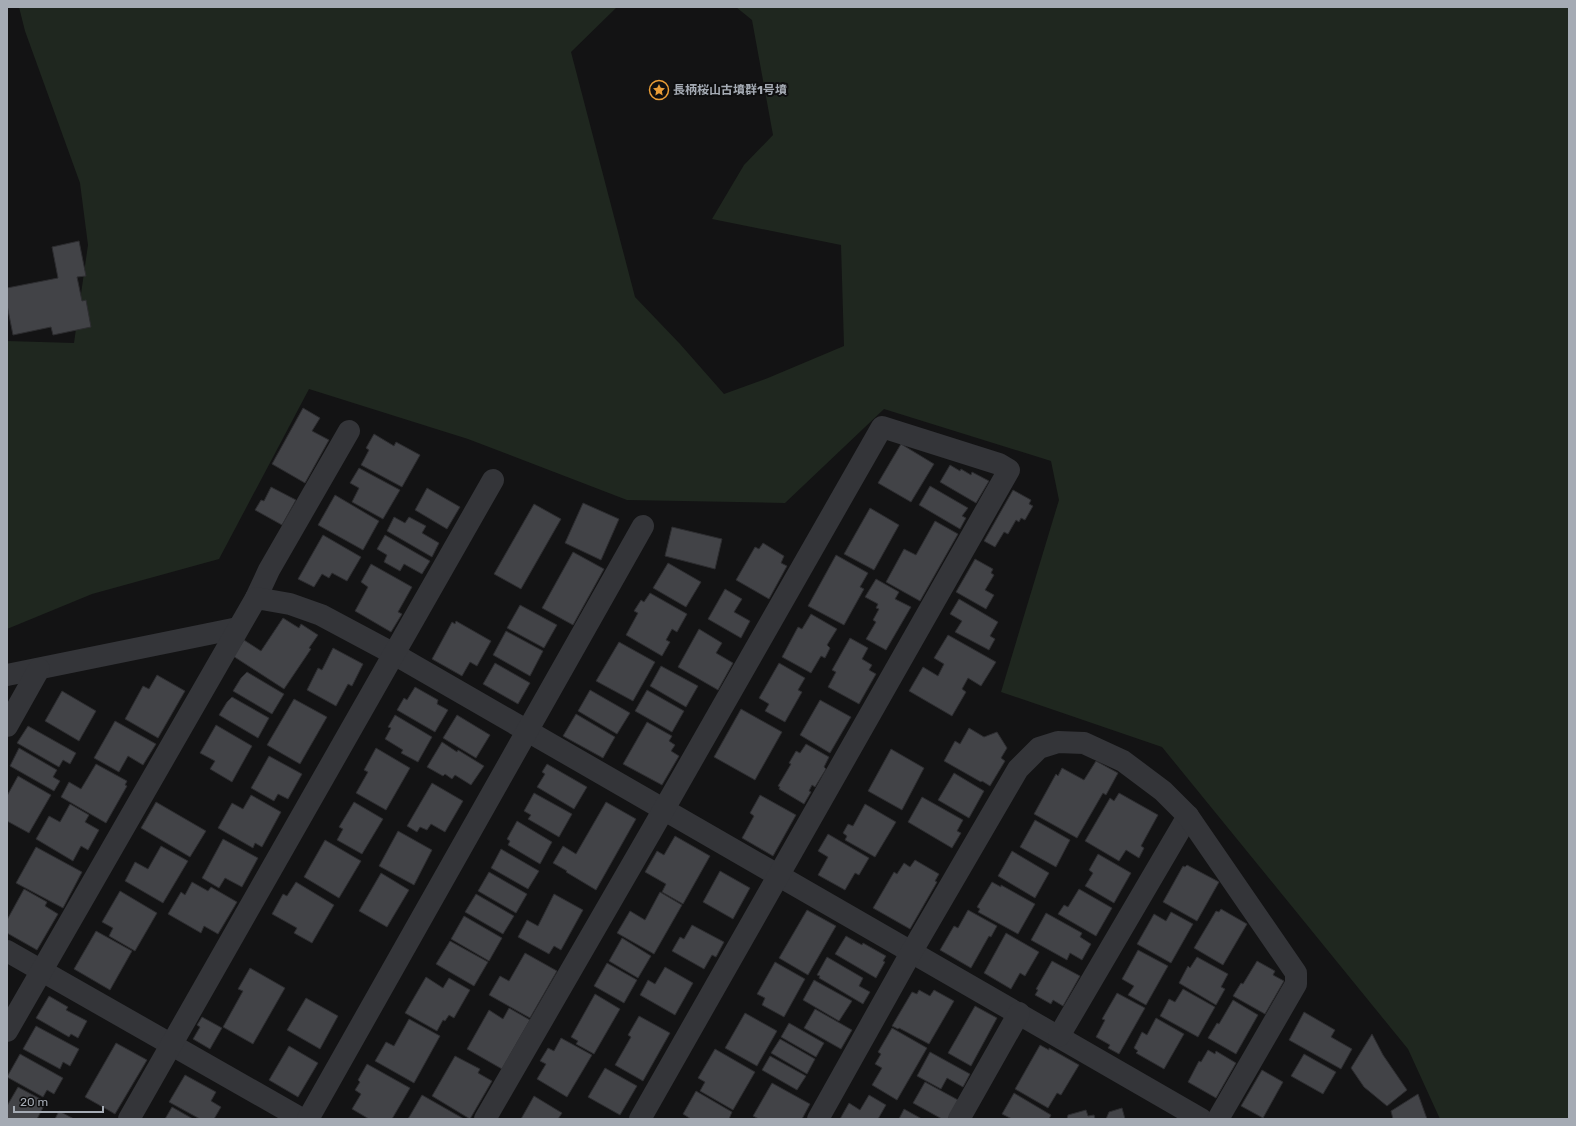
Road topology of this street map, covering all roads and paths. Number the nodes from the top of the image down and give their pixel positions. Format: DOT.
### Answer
graph roads {
  1 [pos="349,431"];
  2 [pos="493,480"];
  3 [pos="643,526"];
  4 [pos="256,598"];
  5 [pos="238,628"];
  6 [pos="394,654"];
  7 [pos="39,669"];
  8 [pos="7,675"];
  9 [pos="7,726"];
  10 [pos="528,731"];
  11 [pos="664,809"];
  12 [pos="1188,816"];
  13 [pos="779,875"];
  14 [pos="7,951"];
  15 [pos="912,951"];
  16 [pos="41,970"];
  17 [pos="1019,1013"];
  18 [pos="7,1031"];
  19 [pos="1059,1036"];
  20 [pos="171,1045"];
  21 [pos="129,1119"];
  22 [pos="302,1119"];
  23 [pos="308,1119"];
  24 [pos="485,1119"];
  25 [pos="640,1119"];
  26 [pos="818,1119"];
  27 [pos="959,1119"];
  28 [pos="1200,1119"];
  29 [pos="1218,1119"];
  1 -- 4 [label="street"];
  2 -- 6 [label="street"];
  3 -- 10 [label="street"];
  4 -- 5 [label="street"];
  4 -- 6 [label="street"];
  5 -- 7 [label="street"];
  5 -- 16 [label="street"];
  6 -- 10 [label="street"];
  6 -- 20 [label="street"];
  7 -- 8 [label="street"];
  7 -- 9 [label="street"];
  10 -- 11 [label="street"];
  10 -- 23 [label="street"];
  11 -- 13 [label="street"];
  11 -- 13 [label="street"];
  11 -- 24 [label="street"];
  12 -- 15 [label="street"];
  12 -- 19 [label="street"];
  12 -- 29 [label="street"];
  13 -- 15 [label="street"];
  13 -- 25 [label="street"];
  14 -- 16 [label="street"];
  15 -- 17 [label="street"];
  15 -- 26 [label="street"];
  16 -- 18 [label="street"];
  16 -- 20 [label="street"];
  17 -- 19 [label="street"];
  17 -- 27 [label="street"];
  19 -- 28 [label="street"];
  20 -- 21 [label="street"];
  20 -- 22 [label="street"];
}
